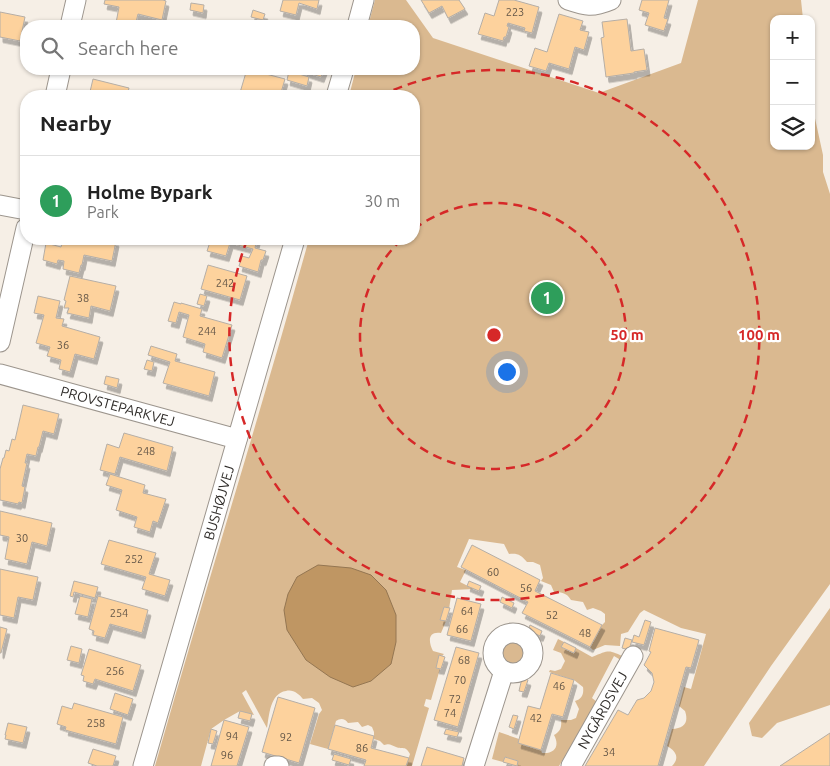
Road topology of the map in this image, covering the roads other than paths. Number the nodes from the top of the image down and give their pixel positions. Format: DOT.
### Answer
graph roads {
  1 [pos="364,0"];
  2 [pos="568,0"];
  3 [pos="611,0"];
  4 [pos="70,1"];
  5 [pos="70,20"];
  6 [pos="359,20"];
  7 [pos="60,75"];
  8 [pos="342,75"];
  9 [pos="56,90"];
  10 [pos="338,90"];
  11 [pos="0,204"];
  12 [pos="20,209"];
  13 [pos="22,245"];
  14 [pos="293,245"];
  15 [pos="0,342"];
  16 [pos="0,374"];
  17 [pos="237,439"];
  18 [pos="633,656"];
  19 [pos="504,671"];
  20 [pos="142,766"];
  21 [pos="274,766"];
  22 [pos="279,766"];
  23 [pos="474,766"];
  24 [pos="571,766"];
  1 -- 6 [label="street"];
  2 -- 3 [label="street"];
  4 -- 5 [label="street"];
  7 -- 9 [label="street"];
  8 -- 10 [label="street"];
  11 -- 12 [label="street"];
  13 -- 15 [label="street"];
  14 -- 17 [label="street, BUSHØJVEJ"];
  16 -- 17 [label="street, PROVSTEPARKVEJ"];
  17 -- 20 [label="street, BUSHØJVEJ"];
  18 -- 24 [label="street, NYGÅRDSVEJ"];
  19 -- 23 [label="street"];
  21 -- 22 [label="street"];
}
